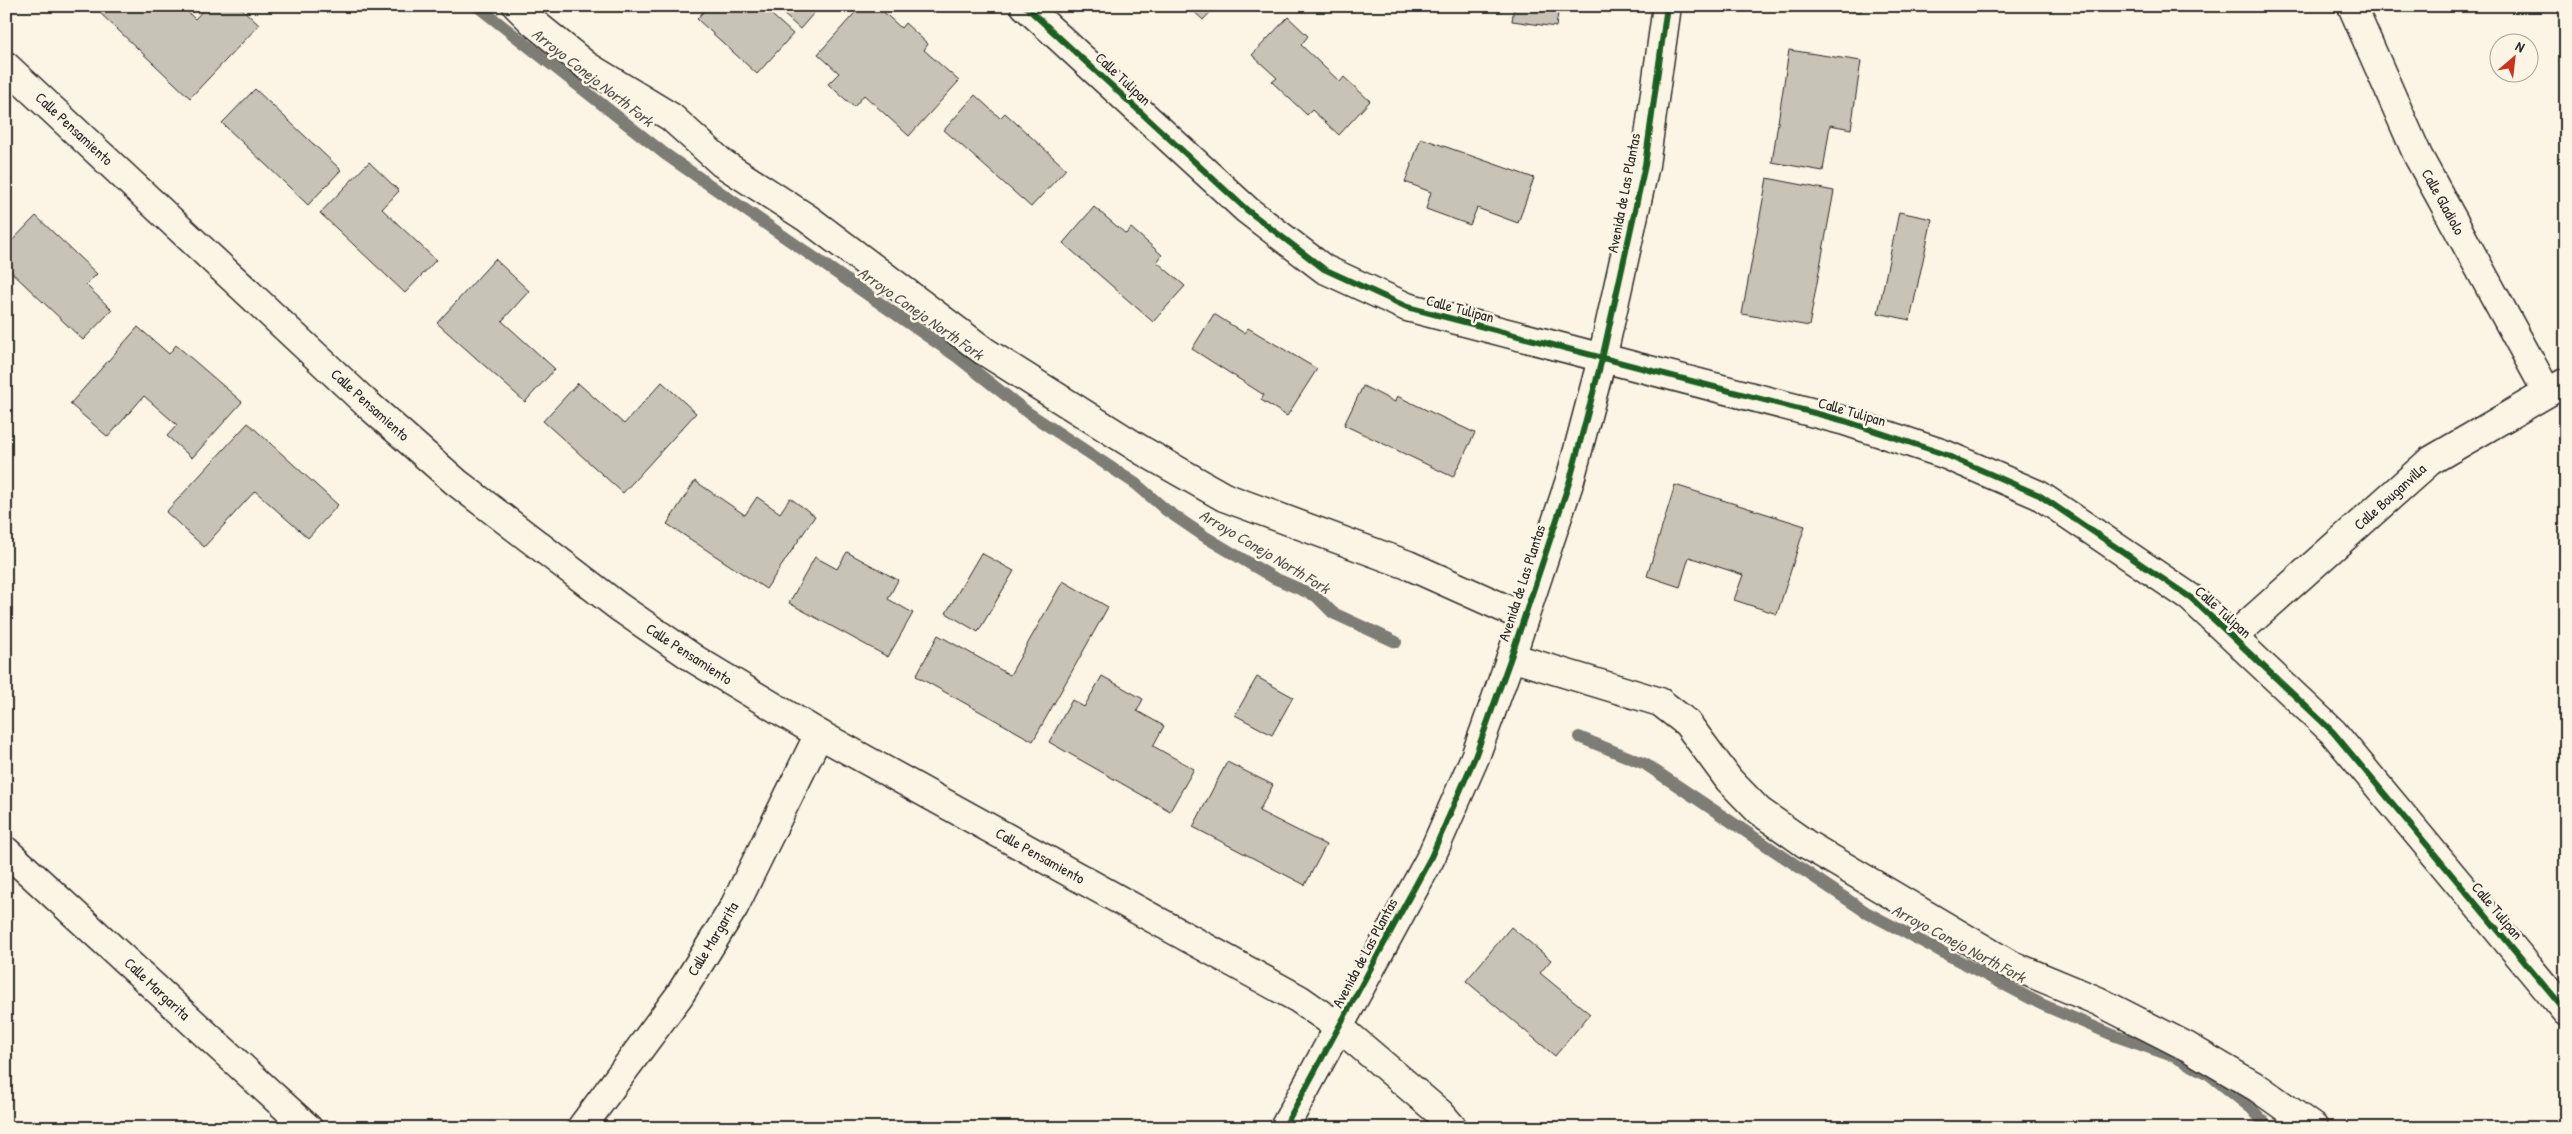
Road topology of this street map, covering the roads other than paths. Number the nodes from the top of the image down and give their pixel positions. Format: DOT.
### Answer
graph roads {
  1 [pos="517,6"];
  2 [pos="1025,6"];
  3 [pos="1667,6"];
  4 [pos="2352,6"];
  5 [pos="6,66"];
  6 [pos="1602,359"];
  7 [pos="2556,387"];
  8 [pos="1524,617"];
  9 [pos="2233,637"];
  10 [pos="1512,657"];
  11 [pos="819,734"];
  12 [pos="6,851"];
  13 [pos="2566,1012"];
  14 [pos="1339,1027"];
  15 [pos="308,1128"];
  16 [pos="581,1128"];
  17 [pos="1284,1128"];
  18 [pos="1453,1128"];
  19 [pos="2314,1128"];
  1 -- 8 [label="street"];
  2 -- 6 [label="street, Calle Tulipan"];
  3 -- 6 [label="street, Avenida de Las Plantas"];
  4 -- 7 [label="street, Calle Gladiolo"];
  5 -- 11 [label="street, Calle Pensamiento"];
  6 -- 8 [label="street, Avenida de Las Plantas"];
  6 -- 9 [label="street, Calle Tulipan"];
  7 -- 9 [label="street, Calle Bouganvilla"];
  8 -- 10 [label="street, Avenida de Las Plantas"];
  9 -- 13 [label="street, Calle Tulipan"];
  10 -- 14 [label="street, Avenida de Las Plantas"];
  10 -- 19 [label="street"];
  11 -- 14 [label="street, Calle Pensamiento"];
  11 -- 16 [label="street, Calle Margarita"];
  12 -- 15 [label="street, Calle Margarita"];
  14 -- 17 [label="street, Avenida de Las Plantas"];
  14 -- 18 [label="street, Calle Pensamiento"];
}
